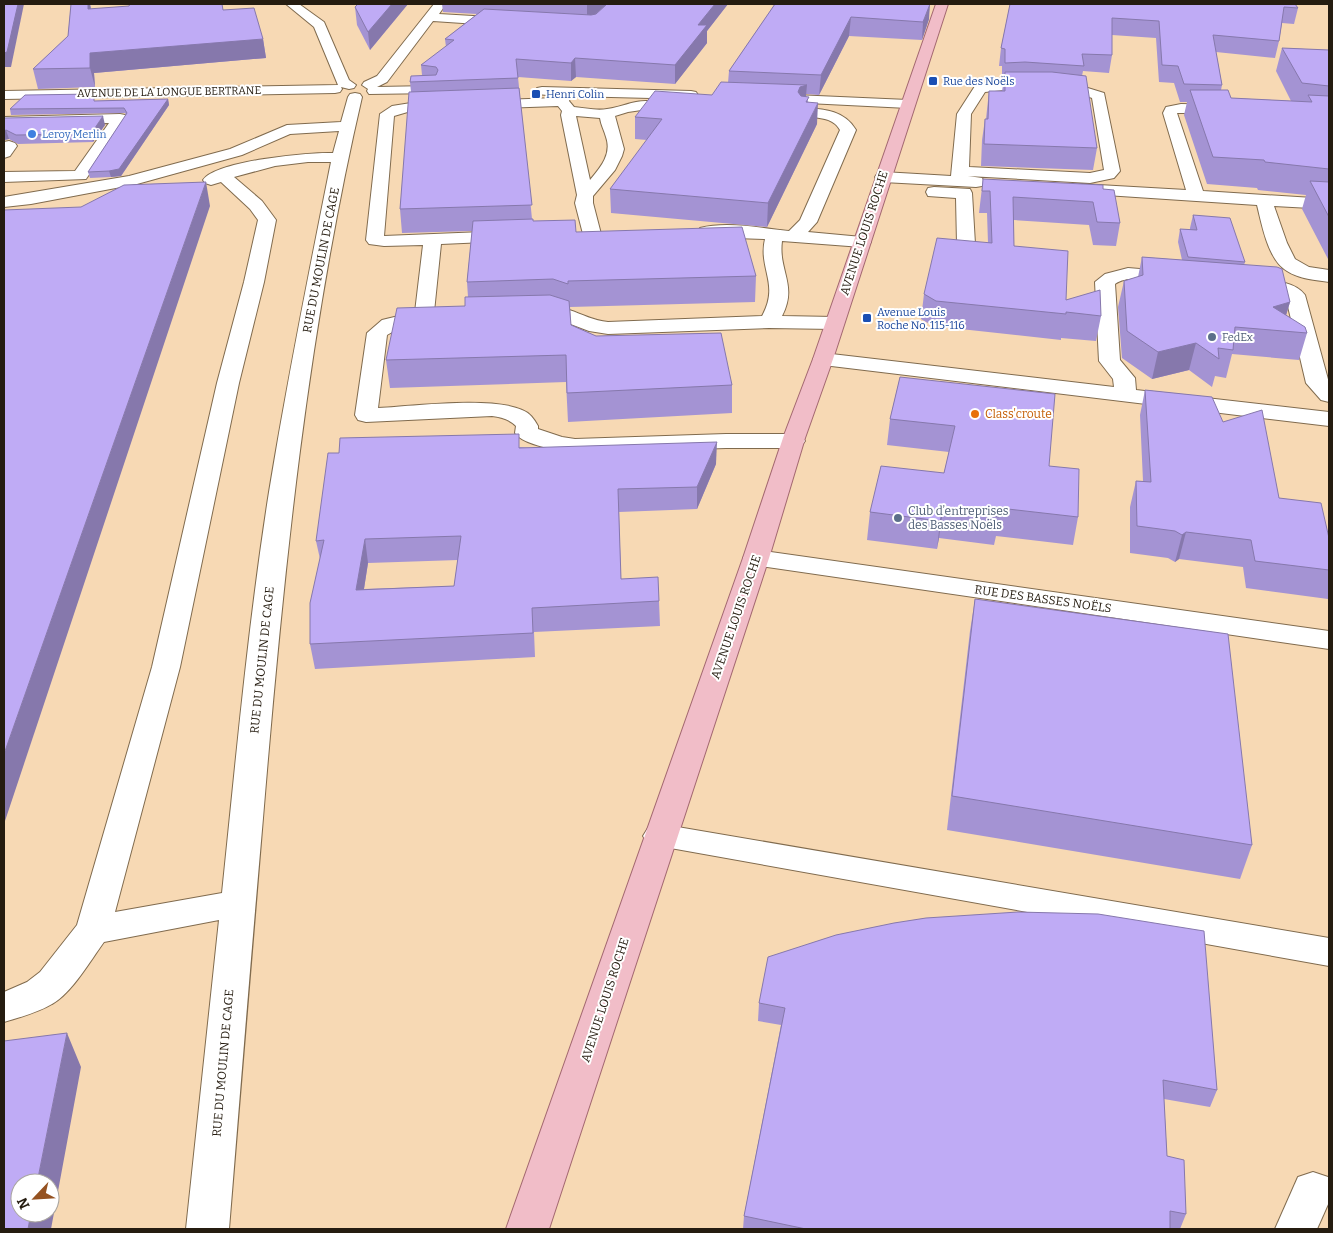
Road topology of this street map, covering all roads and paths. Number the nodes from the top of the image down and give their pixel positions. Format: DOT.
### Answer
graph roads {
  1 [pos="292,4"];
  2 [pos="440,4"];
  3 [pos="942,4"];
  4 [pos="430,17"];
  5 [pos="522,23"];
  6 [pos="356,89"];
  7 [pos="443,90"];
  8 [pos="482,91"];
  9 [pos="4,94"];
  10 [pos="566,101"];
  11 [pos="908,104"];
  12 [pos="1235,109"];
  13 [pos="608,114"];
  14 [pos="4,121"];
  15 [pos="344,142"];
  16 [pos="4,146"];
  17 [pos="4,153"];
  18 [pos="223,175"];
  19 [pos="4,177"];
  20 [pos="961,182"];
  21 [pos="881,183"];
  22 [pos="197,185"];
  23 [pos="988,194"];
  24 [pos="585,195"];
  25 [pos="1196,196"];
  26 [pos="1070,199"];
  27 [pos="1264,200"];
  28 [pos="4,202"];
  29 [pos="1123,203"];
  30 [pos="1329,204"];
  31 [pos="42,214"];
  32 [pos="23,216"];
  33 [pos="688,232"];
  34 [pos="611,234"];
  35 [pos="523,236"];
  36 [pos="784,236"];
  37 [pos="433,239"];
  38 [pos="862,242"];
  39 [pos="966,244"];
  40 [pos="1329,276"];
  41 [pos="1190,279"];
  42 [pos="1228,282"];
  43 [pos="508,315"];
  44 [pos="452,316"];
  45 [pos="424,317"];
  46 [pos="770,322"];
  47 [pos="834,323"];
  48 [pos="823,359"];
  49 [pos="1126,395"];
  50 [pos="1329,395"];
  51 [pos="1329,419"];
  52 [pos="793,441"];
  53 [pos="756,558"];
  54 [pos="1328,645"];
  55 [pos="660,836"];
  56 [pos="238,903"];
  57 [pos="93,930"];
  58 [pos="1329,952"];
  59 [pos="4,1007"];
  60 [pos="1313,1191"];
  61 [pos="536,1228"];
  62 [pos="207,1229"];
  63 [pos="1296,1229"];
  1 -- 6 [label="street"];
  2 -- 4 [label="street"];
  3 -- 11 [label="main road, AVENUE LOUIS ROCHE"];
  4 -- 5 [label="street"];
  4 -- 6 [label="street"];
  6 -- 7 [label="street"];
  6 -- 9 [label="street, AVENUE DE LA LONGUE BERTRANE"];
  6 -- 15 [label="street, RUE DU MOULIN DE CAGE"];
  8 -- 10 [label="street"];
  10 -- 13 [label="street"];
  10 -- 13 [label="street"];
  10 -- 24 [label="street"];
  10 -- 37 [label="street"];
  11 -- 21 [label="main road, AVENUE LOUIS ROCHE"];
  11 -- 36 [label="street"];
  12 -- 25 [label="street"];
  13 -- 24 [label="street"];
  14 -- 19 [label="street"];
  15 -- 18 [label="street"];
  15 -- 28 [label="street"];
  15 -- 56 [label="street, RUE DU MOULIN DE CAGE"];
  16 -- 17 [label="street"];
  18 -- 22 [label="street"];
  18 -- 57 [label="street"];
  20 -- 20 [label="street"];
  20 -- 21 [label="street"];
  20 -- 23 [label="street"];
  20 -- 25 [label="street"];
  20 -- 39 [label="street"];
  21 -- 38 [label="main road, AVENUE LOUIS ROCHE"];
  24 -- 34 [label="street"];
  25 -- 27 [label="street"];
  26 -- 29 [label="street"];
  27 -- 30 [label="street"];
  27 -- 40 [label="street"];
  31 -- 32 [label="street"];
  33 -- 36 [label="street"];
  35 -- 37 [label="street"];
  36 -- 38 [label="street"];
  36 -- 46 [label="street"];
  37 -- 45 [label="street"];
  38 -- 47 [label="main road, AVENUE LOUIS ROCHE"];
  41 -- 49 [label="street"];
  42 -- 50 [label="street"];
  43 -- 46 [label="street"];
  44 -- 45 [label="street"];
  45 -- 52 [label="street"];
  46 -- 47 [label="street"];
  47 -- 48 [label="main road, AVENUE LOUIS ROCHE"];
  48 -- 49 [label="street"];
  48 -- 52 [label="main road, AVENUE LOUIS ROCHE"];
  49 -- 51 [label="street"];
  52 -- 53 [label="main road, AVENUE LOUIS ROCHE"];
  53 -- 54 [label="street, RUE DES BASSES NOËLS"];
  53 -- 55 [label="main road, AVENUE LOUIS ROCHE"];
  55 -- 58 [label="street"];
  55 -- 61 [label="main road, AVENUE LOUIS ROCHE"];
  56 -- 57 [label="street"];
  56 -- 62 [label="street, RUE DU MOULIN DE CAGE"];
  57 -- 59 [label="street"];
  60 -- 63 [label="street"];
}
